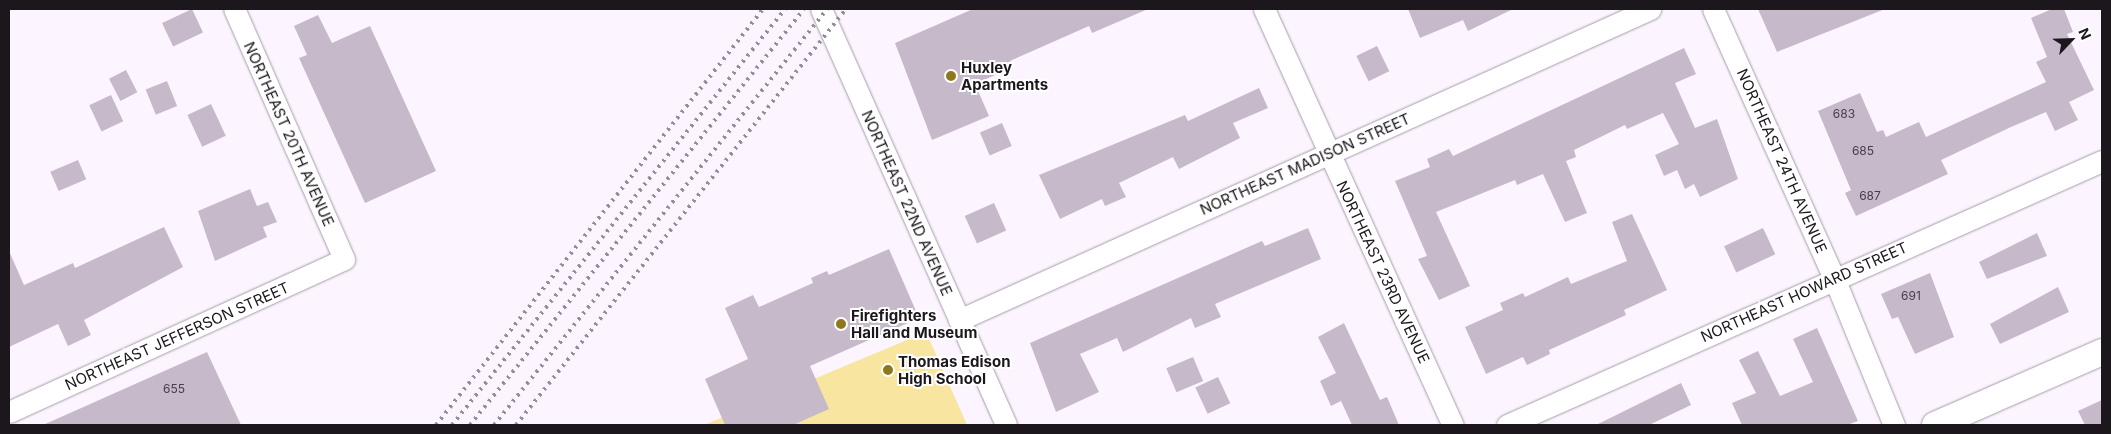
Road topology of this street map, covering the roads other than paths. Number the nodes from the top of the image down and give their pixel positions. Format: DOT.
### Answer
graph roads {
  1 [pos="234,9"];
  2 [pos="821,9"];
  3 [pos="1264,9"];
  4 [pos="1650,9"];
  5 [pos="1713,9"];
  6 [pos="1329,153"];
  7 [pos="2102,161"];
  8 [pos="344,259"];
  9 [pos="1834,278"];
  10 [pos="959,320"];
  11 [pos="2102,352"];
  12 [pos="9,412"];
  13 [pos="1006,425"];
  14 [pos="1453,425"];
  15 [pos="1507,425"];
  16 [pos="1894,425"];
  17 [pos="1935,425"];
  1 -- 8 [label="street, NORTHEAST 20TH AVENUE"];
  2 -- 10 [label="street, NORTHEAST 22ND AVENUE"];
  3 -- 6 [label="street, NORTHEAST 23RD AVENUE"];
  4 -- 6 [label="street, NORTHEAST MADISON STREET"];
  5 -- 9 [label="street, NORTHEAST 24TH AVENUE"];
  6 -- 10 [label="street, NORTHEAST MADISON STREET"];
  6 -- 14 [label="street, NORTHEAST 23RD AVENUE"];
  7 -- 9 [label="street, NORTHEAST HOWARD STREET"];
  8 -- 12 [label="street, NORTHEAST JEFFERSON STREET"];
  9 -- 15 [label="street, NORTHEAST HOWARD STREET"];
  9 -- 16 [label="street, NORTHEAST 24TH AVENUE"];
  10 -- 13 [label="street, NORTHEAST 22ND AVENUE"];
  11 -- 17 [label="street"];
}
